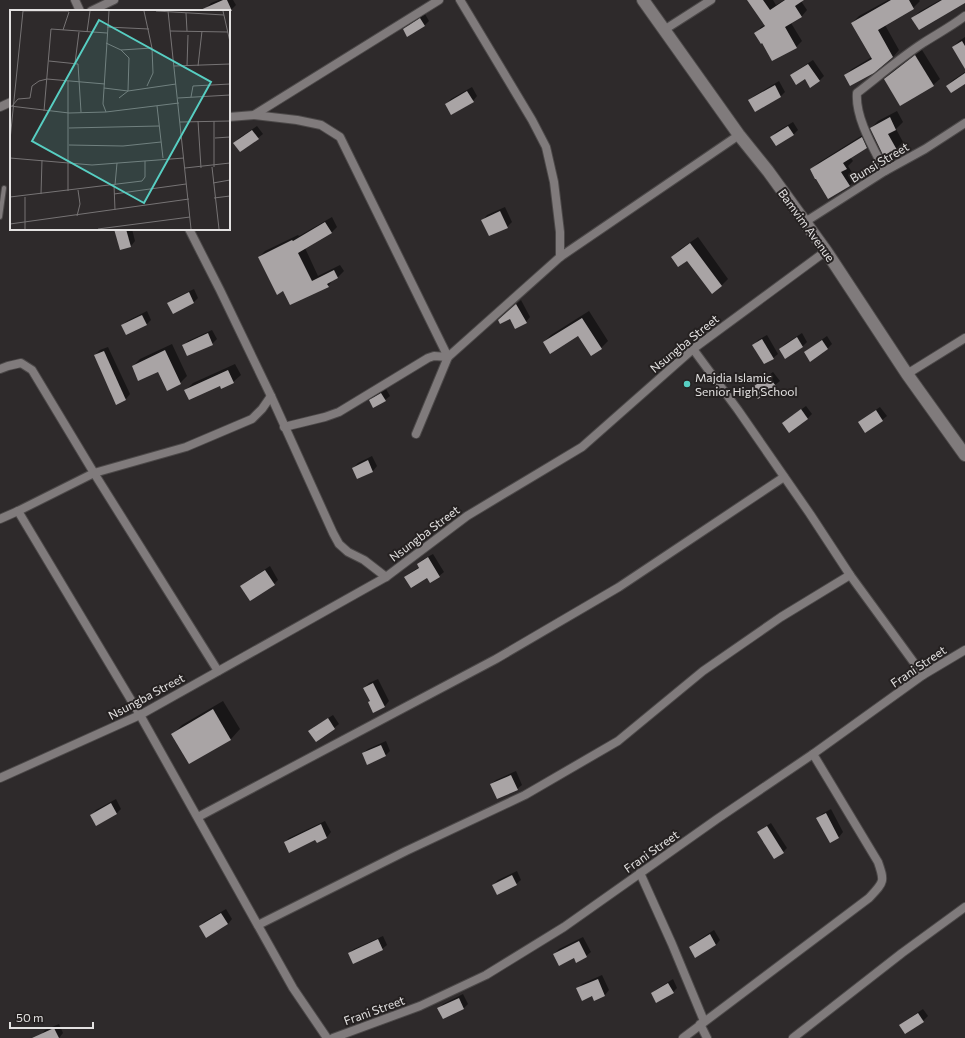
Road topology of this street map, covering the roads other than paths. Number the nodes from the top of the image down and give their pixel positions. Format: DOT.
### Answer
graph roads {
  1 [pos="76,0"];
  2 [pos="114,0"];
  3 [pos="439,0"];
  4 [pos="460,0"];
  5 [pos="643,0"];
  6 [pos="712,0"];
  7 [pos="80,10"];
  8 [pos="93,10"];
  9 [pos="965,16"];
  10 [pos="664,30"];
  11 [pos="10,102"];
  12 [pos="0,107"];
  13 [pos="254,115"];
  14 [pos="230,118"];
  15 [pos="965,123"];
  16 [pos="739,135"];
  17 [pos="885,171"];
  18 [pos="4,188"];
  19 [pos="0,217"];
  20 [pos="805,222"];
  21 [pos="190,230"];
  22 [pos="826,251"];
  23 [pos="560,257"];
  24 [pos="965,338"];
  25 [pos="693,349"];
  26 [pos="448,357"];
  27 [pos="0,369"];
  28 [pos="907,374"];
  29 [pos="271,396"];
  30 [pos="284,427"];
  31 [pos="416,434"];
  32 [pos="965,455"];
  33 [pos="94,473"];
  34 [pos="784,477"];
  35 [pos="18,511"];
  36 [pos="0,519"];
  37 [pos="850,575"];
  38 [pos="386,577"];
  39 [pos="965,650"];
  40 [pos="218,671"];
  41 [pos="923,675"];
  42 [pos="140,715"];
  43 [pos="813,754"];
  44 [pos="0,778"];
  45 [pos="198,818"];
  46 [pos="640,873"];
  47 [pos="965,907"];
  48 [pos="258,924"];
  49 [pos="702,1023"];
  50 [pos="327,1038"];
  51 [pos="333,1038"];
  52 [pos="682,1038"];
  53 [pos="707,1038"];
  54 [pos="793,1038"];
  1 -- 7 [label="street"];
  2 -- 8 [label="street"];
  3 -- 13 [label="street"];
  4 -- 23 [label="street"];
  5 -- 10 [label="street, Bamvim Avenue"];
  6 -- 10 [label="street"];
  9 -- 17 [label="street"];
  10 -- 16 [label="street, Bamvim Avenue"];
  11 -- 12 [label="street"];
  13 -- 14 [label="street"];
  13 -- 26 [label="street"];
  15 -- 17 [label="street, Bunsi Street"];
  16 -- 20 [label="street, Bamvim Avenue"];
  16 -- 23 [label="street"];
  17 -- 20 [label="street, Bunsi Street"];
  18 -- 19 [label="lane"];
  20 -- 22 [label="street, Bamvim Avenue"];
  21 -- 29 [label="street"];
  22 -- 25 [label="street, Nsungba Street"];
  22 -- 28 [label="street, Bamvim Avenue"];
  23 -- 26 [label="street"];
  24 -- 28 [label="street"];
  25 -- 34 [label="street"];
  25 -- 38 [label="street, Nsungba Street"];
  26 -- 30 [label="street"];
  26 -- 31 [label="street"];
  27 -- 33 [label="street"];
  28 -- 32 [label="street, Bamvim Avenue"];
  29 -- 30 [label="street"];
  29 -- 33 [label="street"];
  30 -- 38 [label="street"];
  33 -- 35 [label="street"];
  33 -- 40 [label="street"];
  34 -- 37 [label="street"];
  34 -- 45 [label="street"];
  35 -- 36 [label="street"];
  35 -- 42 [label="street"];
  37 -- 41 [label="street"];
  37 -- 48 [label="street"];
  38 -- 40 [label="street, Nsungba Street"];
  39 -- 41 [label="street, Frani Street"];
  40 -- 42 [label="street, Nsungba Street"];
  41 -- 43 [label="street, Frani Street"];
  42 -- 44 [label="street, Nsungba Street"];
  42 -- 45 [label="street"];
  43 -- 46 [label="street, Frani Street"];
  43 -- 49 [label="street"];
  45 -- 48 [label="street"];
  46 -- 49 [label="street"];
  46 -- 51 [label="street, Frani Street"];
  47 -- 54 [label="street"];
  48 -- 50 [label="street"];
  49 -- 52 [label="street"];
  49 -- 53 [label="street"];
}
